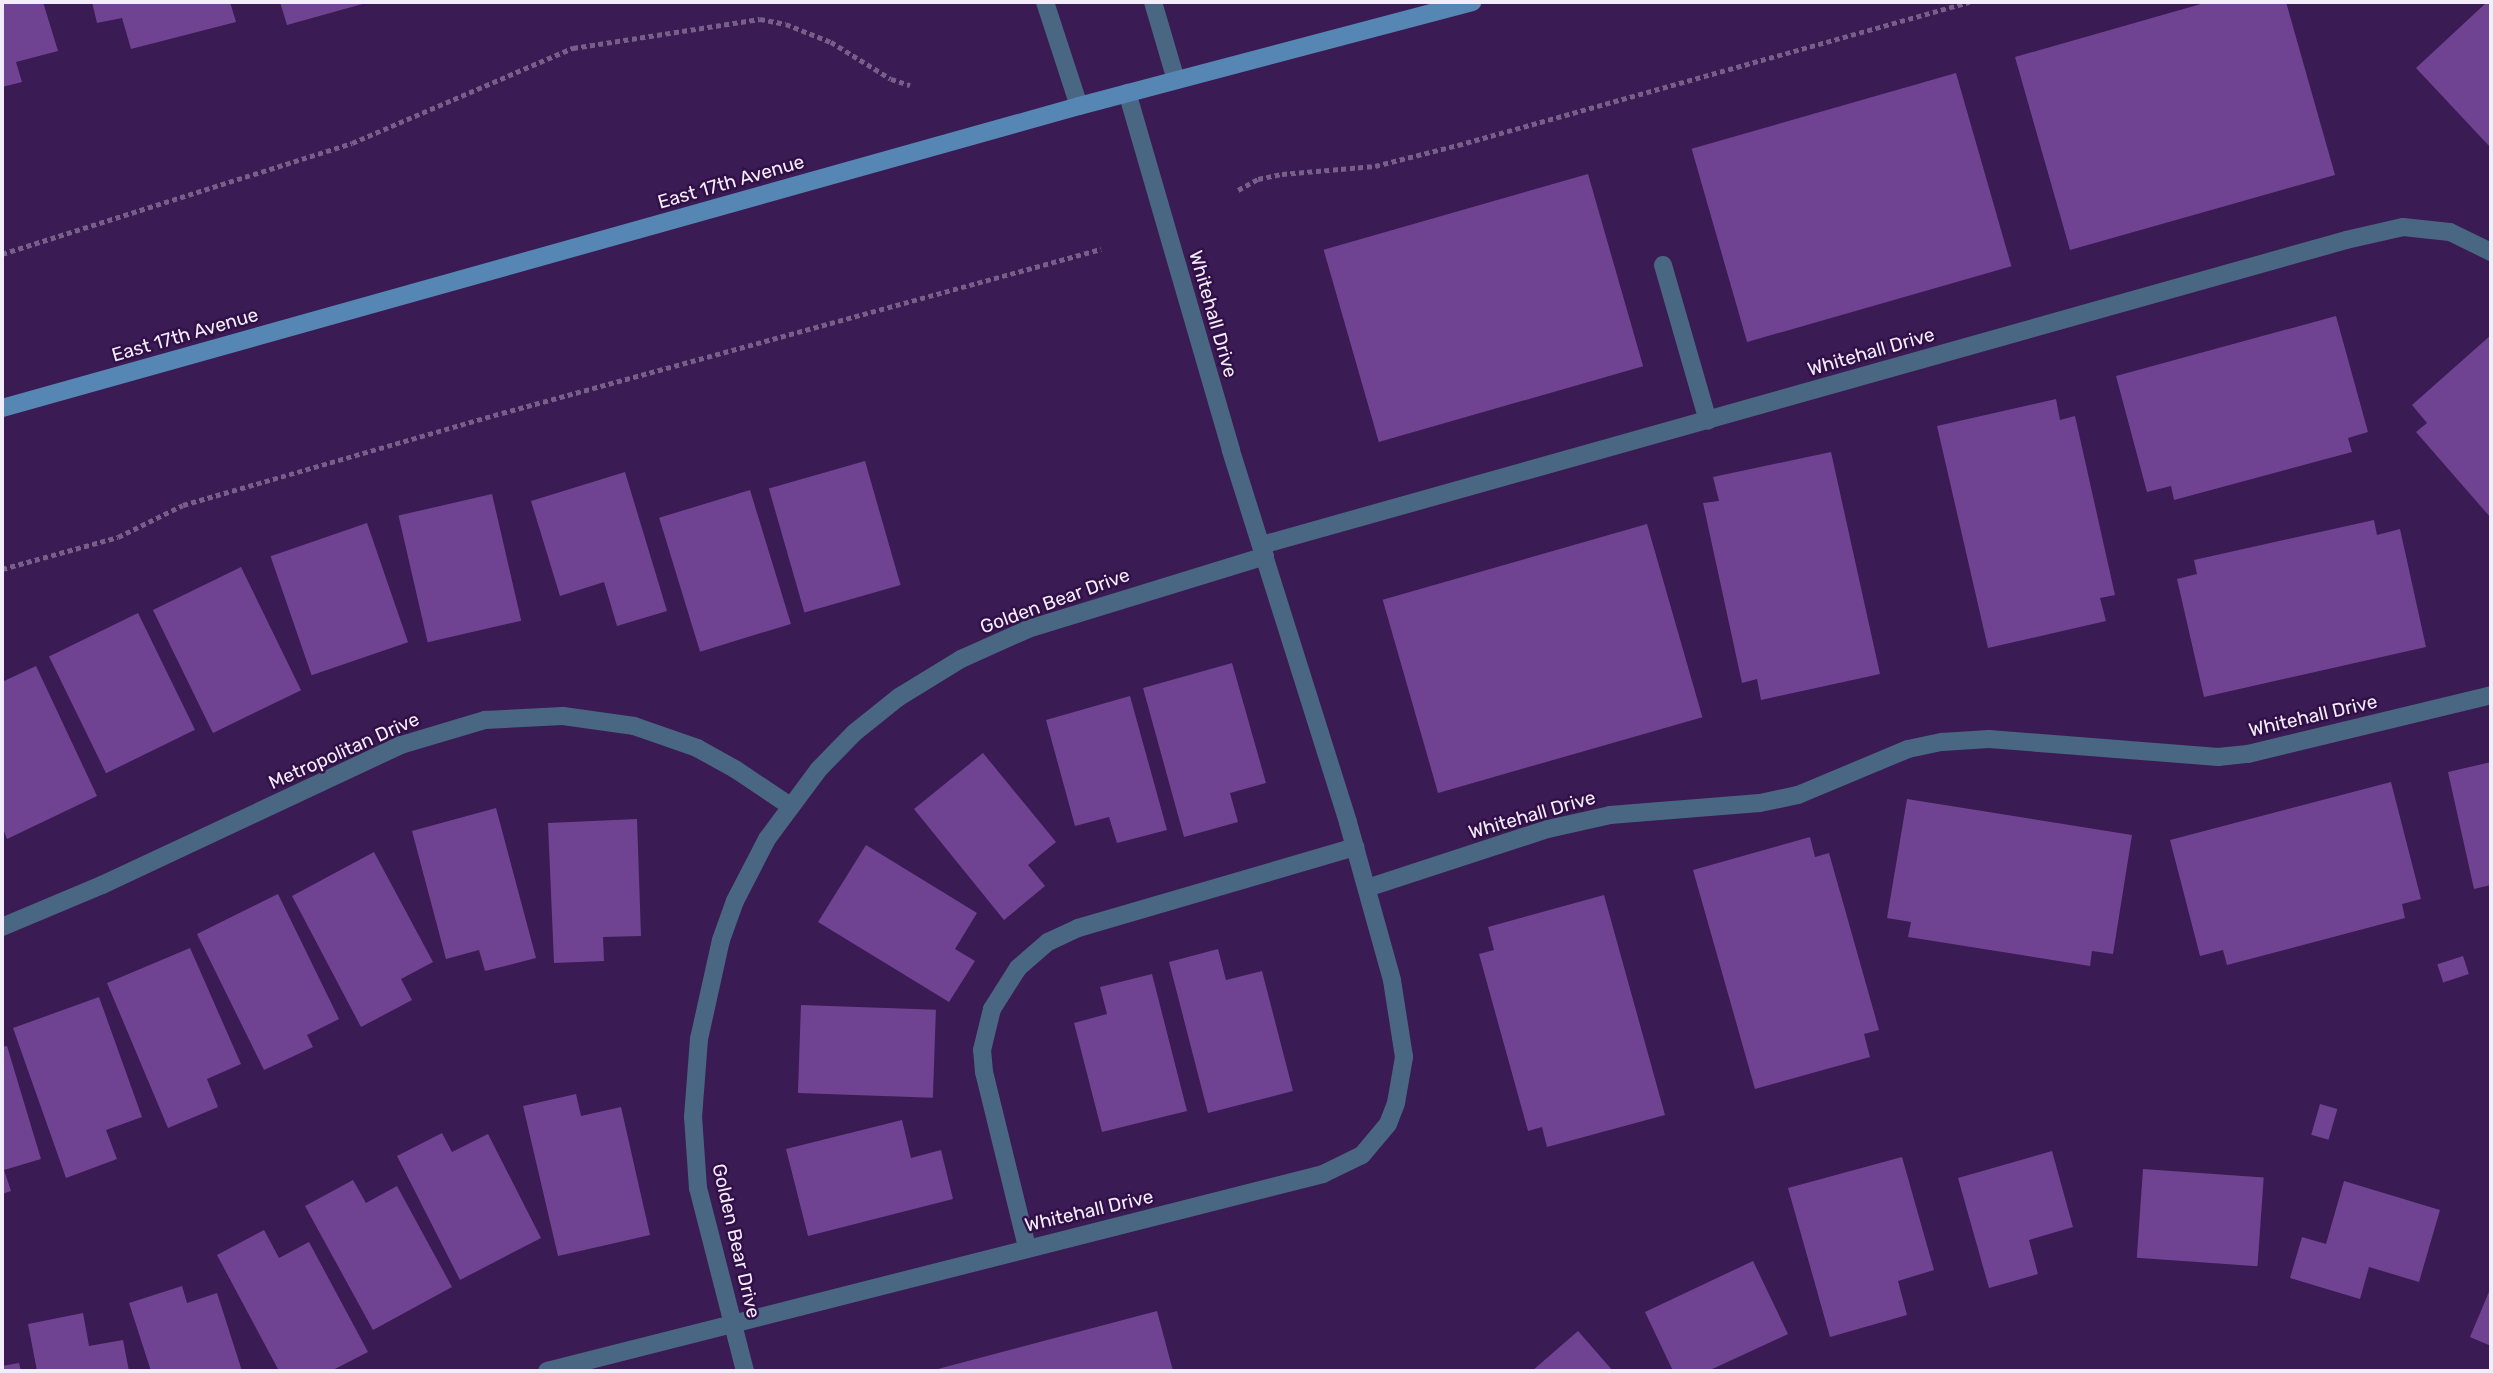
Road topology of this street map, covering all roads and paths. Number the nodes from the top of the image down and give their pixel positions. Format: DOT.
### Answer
graph roads {
  1 [pos="1045,2"];
  2 [pos="1153,2"];
  3 [pos="1472,2"];
  4 [pos="1969,2"];
  5 [pos="1176,80"];
  6 [pos="910,85"];
  7 [pos="1127,93"];
  8 [pos="1079,106"];
  9 [pos="1238,190"];
  10 [pos="1101,249"];
  11 [pos="2491,252"];
  12 [pos="2,254"];
  13 [pos="1663,265"];
  14 [pos="2,408"];
  15 [pos="1708,421"];
  16 [pos="1264,550"];
  17 [pos="2,569"];
  18 [pos="2491,695"];
  19 [pos="790,806"];
  20 [pos="1355,847"];
  21 [pos="1367,888"];
  22 [pos="2,927"];
  23 [pos="1027,1247"];
  24 [pos="734,1323"];
  25 [pos="548,1371"];
  26 [pos="745,1371"];
  1 -- 8 [label="street"];
  2 -- 5 [label="street"];
  3 -- 5 [label="main road, East 17th Avenue"];
  4 -- 9 [label="path"];
  5 -- 7 [label="main road, East 17th Avenue"];
  6 -- 12 [label="path"];
  7 -- 8 [label="main road, East 17th Avenue"];
  7 -- 16 [label="street, Whitehall Drive"];
  8 -- 14 [label="main road, East 17th Avenue"];
  10 -- 17 [label="path"];
  11 -- 15 [label="street, Whitehall Drive"];
  13 -- 15 [label="street"];
  15 -- 16 [label="street, Whitehall Drive"];
  16 -- 19 [label="street, Golden Bear Drive"];
  16 -- 20 [label="street, Whitehall Drive"];
  18 -- 21 [label="street, Whitehall Drive"];
  19 -- 22 [label="street, Metropolitan Drive"];
  19 -- 24 [label="street, Golden Bear Drive"];
  20 -- 21 [label="street, Whitehall Drive"];
  20 -- 23 [label="street"];
  21 -- 23 [label="street, Whitehall Drive"];
  23 -- 24 [label="street, Whitehall Drive"];
  24 -- 25 [label="street, Whitehall Drive"];
  24 -- 26 [label="street, Golden Bear Drive"];
}
